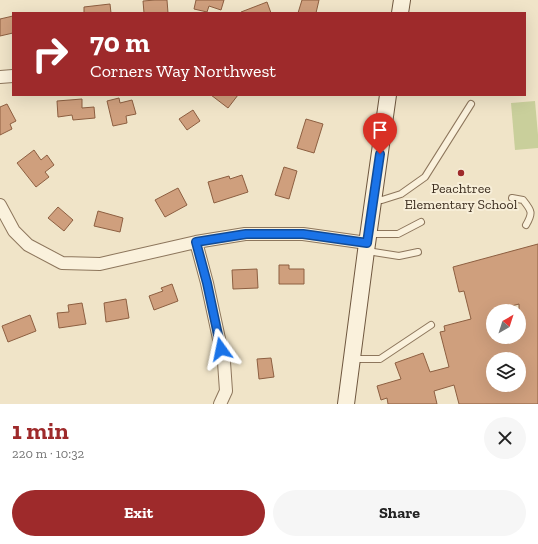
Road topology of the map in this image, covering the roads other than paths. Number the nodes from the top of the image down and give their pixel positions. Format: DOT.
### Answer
graph roads {
  1 [pos="402,0"];
  2 [pos="400,12"];
  3 [pos="12,76"];
  4 [pos="0,77"];
  5 [pos="388,96"];
  6 [pos="471,104"];
  7 [pos="374,198"];
  8 [pos="512,198"];
  9 [pos="0,205"];
  10 [pos="421,222"];
  11 [pos="526,225"];
  12 [pos="196,242"];
  13 [pos="367,243"];
  14 [pos="418,252"];
  15 [pos="431,325"];
  16 [pos="352,358"];
  17 [pos="220,404"];
  18 [pos="346,404"];
  1 -- 2 [label="street"];
  3 -- 4 [label="street"];
  5 -- 7 [label="street"];
  6 -- 7 [label="lane"];
  7 -- 13 [label="street"];
  8 -- 11 [label="lane"];
  9 -- 12 [label="street"];
  10 -- 13 [label="lane"];
  12 -- 13 [label="street"];
  12 -- 17 [label="street"];
  13 -- 14 [label="lane"];
  13 -- 16 [label="street"];
  15 -- 16 [label="lane"];
  16 -- 18 [label="street"];
}
